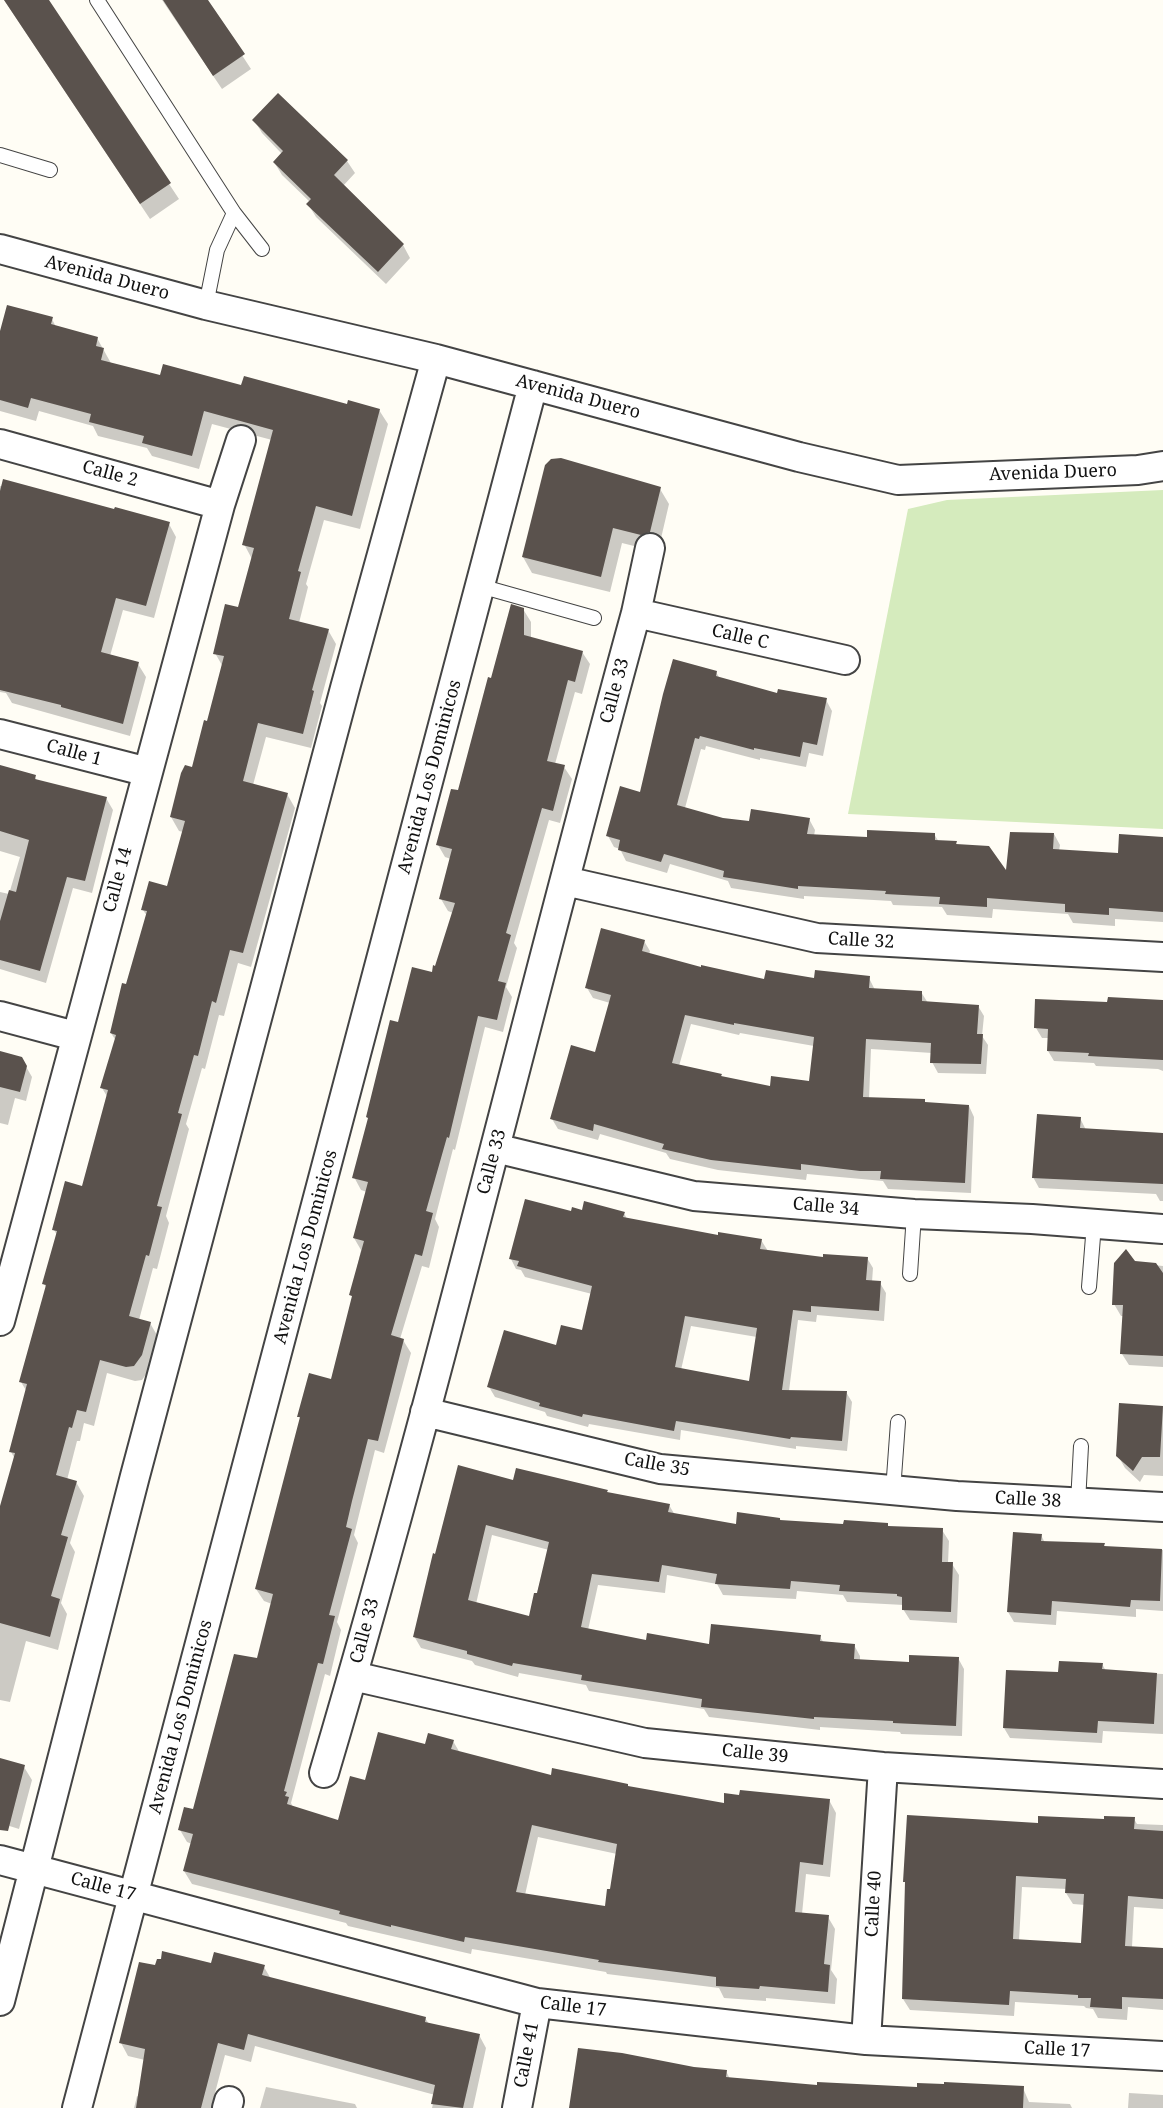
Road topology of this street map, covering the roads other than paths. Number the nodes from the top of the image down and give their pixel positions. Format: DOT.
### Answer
graph roads {
  1 [pos="97,0"];
  2 [pos="0,155"];
  3 [pos="50,170"];
  4 [pos="234,213"];
  5 [pos="0,249"];
  6 [pos="262,249"];
  7 [pos="206,304"];
  8 [pos="436,359"];
  9 [pos="533,385"];
  10 [pos="241,440"];
  11 [pos="0,444"];
  12 [pos="1163,466"];
  13 [pos="220,505"];
  14 [pos="650,548"];
  15 [pos="480,586"];
  16 [pos="636,613"];
  17 [pos="594,618"];
  18 [pos="844,660"];
  19 [pos="0,734"];
  20 [pos="148,772"];
  21 [pos="565,881"];
  22 [pos="1163,957"];
  23 [pos="0,1016"];
  24 [pos="75,1036"];
  25 [pos="495,1148"];
  26 [pos="914,1214"];
  27 [pos="1094,1224"];
  28 [pos="1163,1229"];
  29 [pos="910,1274"];
  30 [pos="1089,1287"];
  31 [pos="2,1306"];
  32 [pos="425,1412"];
  33 [pos="898,1422"];
  34 [pos="1081,1446"];
  35 [pos="893,1491"];
  36 [pos="1078,1503"];
  37 [pos="1163,1508"];
  38 [pos="353,1676"];
  39 [pos="883,1767"];
  40 [pos="324,1773"];
  41 [pos="1163,1784"];
  42 [pos="0,1860"];
  43 [pos="35,1869"];
  44 [pos="134,1895"];
  45 [pos="0,2001"];
  46 [pos="537,2003"];
  47 [pos="866,2040"];
  48 [pos="1163,2056"];
  49 [pos="77,2108"];
  50 [pos="517,2108"];
  1 -- 4 [label="lane"];
  2 -- 3 [label="lane"];
  4 -- 6 [label="lane"];
  4 -- 7 [label="lane"];
  5 -- 7 [label="street, Avenida Duero"];
  7 -- 8 [label="street, Avenida Duero"];
  8 -- 9 [label="street, Avenida Duero"];
  8 -- 43 [label="street"];
  9 -- 12 [label="street, Avenida Duero"];
  9 -- 15 [label="street, Avenida Los Dominicos"];
  10 -- 13 [label="street, Calle 14"];
  11 -- 13 [label="street, Calle 2"];
  13 -- 20 [label="street, Calle 14"];
  14 -- 16 [label="street, Calle 33"];
  15 -- 17 [label="lane"];
  15 -- 44 [label="street, Avenida Los Dominicos"];
  16 -- 18 [label="street, Calle C"];
  16 -- 21 [label="street, Calle 33"];
  19 -- 20 [label="street, Calle 1"];
  20 -- 24 [label="street, Calle 14"];
  21 -- 22 [label="street, Calle 32"];
  21 -- 25 [label="street, Calle 33"];
  23 -- 24 [label="street"];
  24 -- 31 [label="street, Calle 14"];
  25 -- 26 [label="street, Calle 34"];
  25 -- 32 [label="street, Calle 33"];
  26 -- 27 [label="street, Calle 34"];
  26 -- 29 [label="lane"];
  27 -- 28 [label="street, Calle 34"];
  27 -- 30 [label="lane"];
  32 -- 35 [label="street, Calle 35"];
  32 -- 38 [label="street, Calle 33"];
  33 -- 35 [label="lane"];
  34 -- 36 [label="lane"];
  35 -- 36 [label="street, Calle 38"];
  36 -- 37 [label="street, Calle 38"];
  38 -- 39 [label="street, Calle 39"];
  38 -- 40 [label="street, Calle 33"];
  39 -- 41 [label="street, Calle 39"];
  39 -- 47 [label="street, Calle 40"];
  42 -- 43 [label="street, Calle 17"];
  43 -- 44 [label="street, Calle 17"];
  43 -- 45 [label="street"];
  44 -- 46 [label="street, Calle 17"];
  44 -- 49 [label="street, Avenida Los Dominicos"];
  46 -- 47 [label="street, Calle 17"];
  46 -- 50 [label="street, Calle 41"];
  47 -- 48 [label="street, Calle 17"];
}
